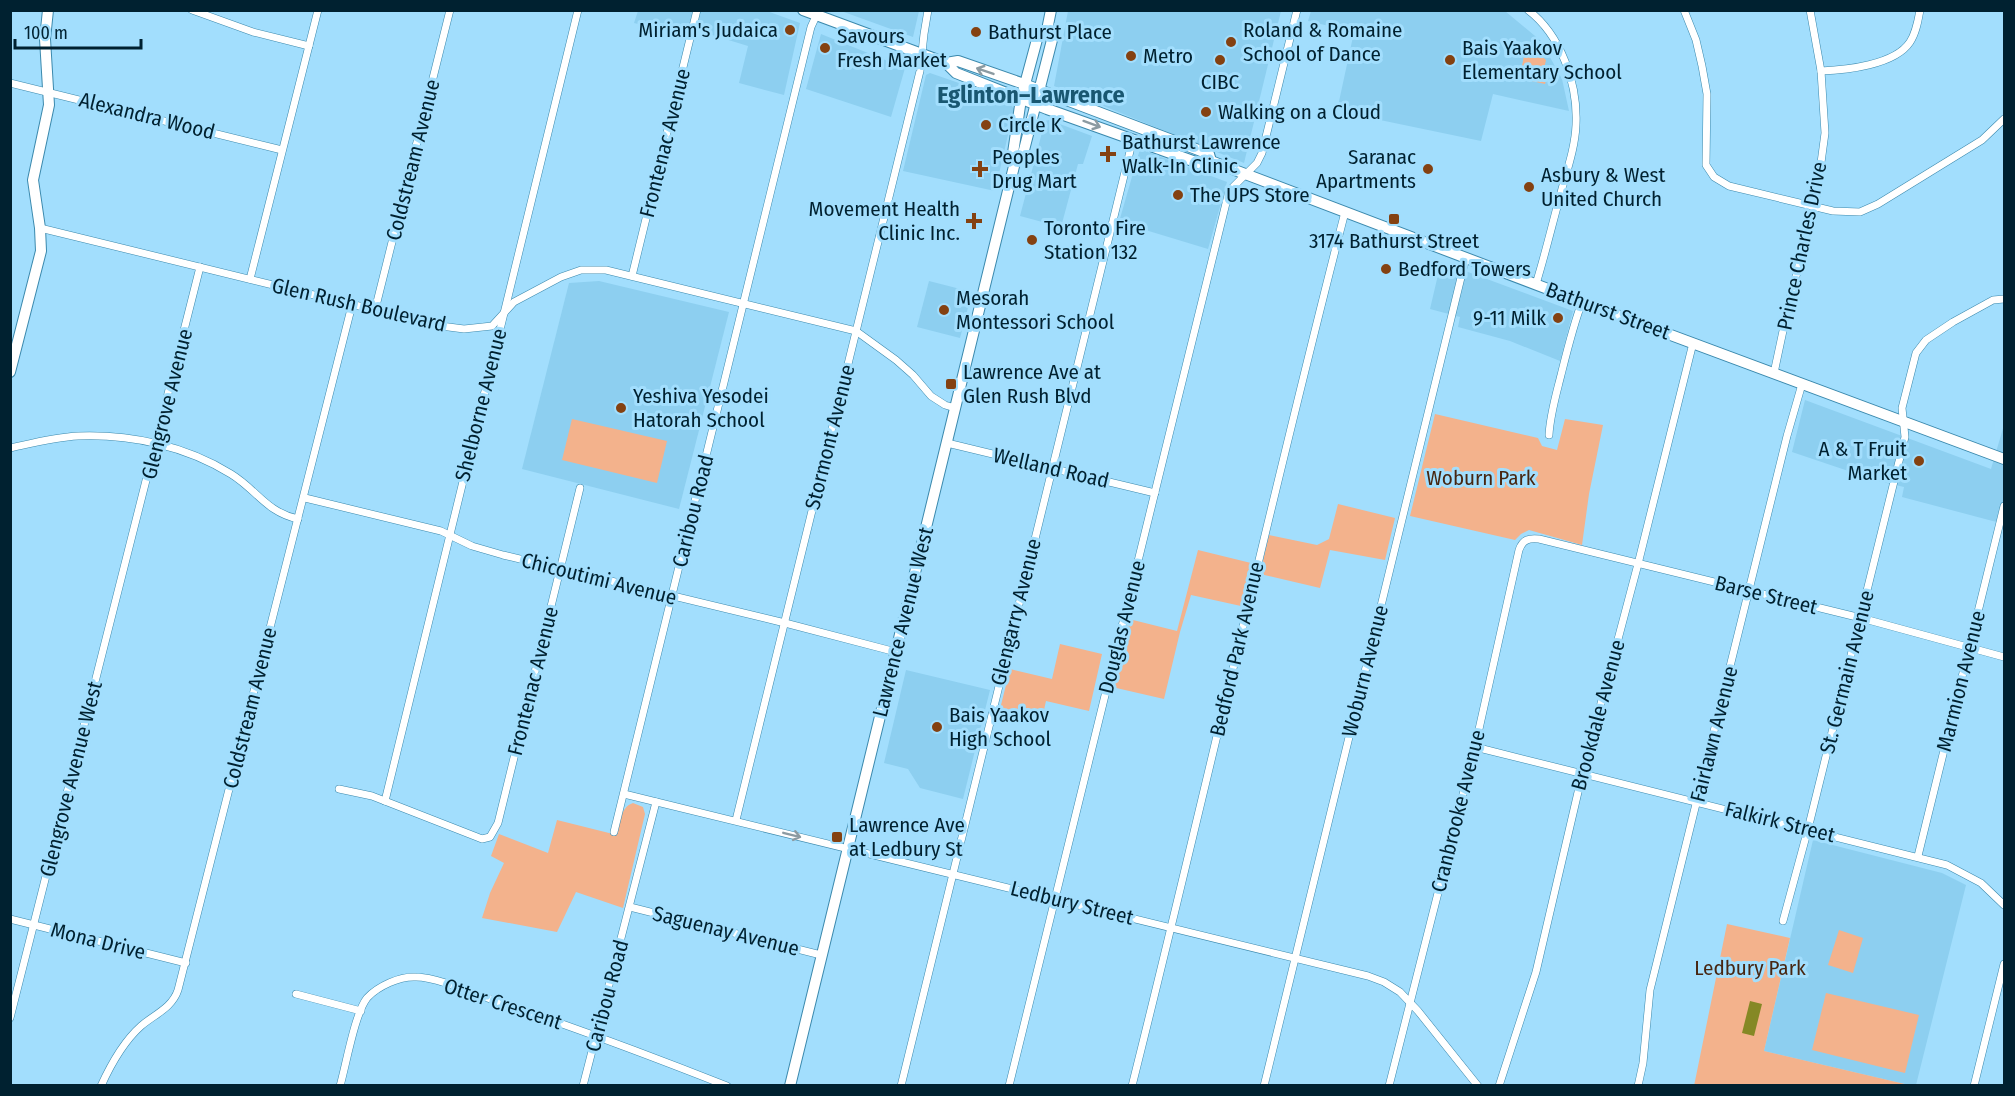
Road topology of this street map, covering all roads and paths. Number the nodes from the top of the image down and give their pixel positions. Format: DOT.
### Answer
graph roads {
  1 [pos="48,10"];
  2 [pos="192,10"];
  3 [pos="318,10"];
  4 [pos="450,10"];
  5 [pos="578,10"];
  6 [pos="697,10"];
  7 [pos="802,10"];
  8 [pos="928,10"];
  9 [pos="1051,10"];
  10 [pos="1297,10"];
  11 [pos="1528,10"];
  12 [pos="1543,10"];
  13 [pos="1684,10"];
  14 [pos="1810,10"];
  15 [pos="1920,10"];
  16 [pos="817,13"];
  17 [pos="1537,18"];
  18 [pos="1047,30"];
  19 [pos="309,46"];
  20 [pos="921,54"];
  21 [pos="946,63"];
  22 [pos="1821,71"];
  23 [pos="10,83"];
  24 [pos="1024,84"];
  25 [pos="1040,90"];
  26 [pos="49,92"];
  27 [pos="1021,99"];
  28 [pos="1036,105"];
  29 [pos="2004,119"];
  30 [pos="1133,139"];
  31 [pos="282,150"];
  32 [pos="1016,158"];
  33 [pos="1211,162"];
  34 [pos="1245,174"];
  35 [pos="1815,207"];
  36 [pos="1345,212"];
  37 [pos="40,228"];
  38 [pos="1466,257"];
  39 [pos="200,267"];
  40 [pos="632,276"];
  41 [pos="250,279"];
  42 [pos="1536,284"];
  43 [pos="2004,299"];
  44 [pos="1582,302"];
  45 [pos="744,303"];
  46 [pos="352,305"];
  47 [pos="375,310"];
  48 [pos="503,314"];
  49 [pos="856,331"];
  50 [pos="1693,343"];
  51 [pos="10,372"];
  52 [pos="1774,373"];
  53 [pos="1802,384"];
  54 [pos="956,408"];
  55 [pos="1904,422"];
  56 [pos="1549,435"];
  57 [pos="157,442"];
  58 [pos="947,443"];
  59 [pos="10,448"];
  60 [pos="2004,459"];
  61 [pos="1051,469"];
  62 [pos="580,488"];
  63 [pos="1155,493"];
  64 [pos="305,498"];
  65 [pos="2004,506"];
  66 [pos="298,519"];
  67 [pos="450,536"];
  68 [pos="1527,539"];
  69 [pos="132,540"];
  70 [pos="1638,564"];
  71 [pos="560,569"];
  72 [pos="1750,590"];
  73 [pos="672,597"];
  74 [pos="1861,618"];
  75 [pos="785,623"];
  76 [pos="1970,648"];
  77 [pos="896,652"];
  78 [pos="2004,657"];
  79 [pos="1474,747"];
  80 [pos="1582,775"];
  81 [pos="339,789"];
  82 [pos="624,794"];
  83 [pos="385,801"];
  84 [pos="656,802"];
  85 [pos="1698,802"];
  86 [pos="736,820"];
  87 [pos="1808,829"];
  88 [pos="614,832"];
  89 [pos="848,849"];
  90 [pos="1918,856"];
  91 [pos="953,874"];
  92 [pos="1055,900"];
  93 [pos="2004,905"];
  94 [pos="630,908"];
  95 [pos="10,919"];
  96 [pos="1783,921"];
  97 [pos="34,925"];
  98 [pos="1172,927"];
  99 [pos="821,955"];
  100 [pos="1296,958"];
  101 [pos="186,963"];
  102 [pos="2004,964"];
  103 [pos="297,994"];
  104 [pos="1410,1003"];
  105 [pos="361,1011"];
  106 [pos="10,1018"];
  107 [pos="596,1035"];
  108 [pos="101,1086"];
  109 [pos="340,1086"];
  110 [pos="583,1086"];
  111 [pos="727,1086"];
  112 [pos="790,1086"];
  113 [pos="901,1086"];
  114 [pos="1009,1086"];
  115 [pos="1132,1086"];
  116 [pos="1264,1086"];
  117 [pos="1389,1086"];
  118 [pos="1478,1086"];
  119 [pos="1499,1086"];
  120 [pos="1638,1086"];
  121 [pos="1974,1086"];
  1 -- 26 [label="main road"];
  2 -- 19 [label="street"];
  3 -- 19 [label="street"];
  4 -- 47 [label="street, Coldstream Avenue"];
  5 -- 48 [label="street, Shelborne Avenue"];
  6 -- 40 [label="street, Frontenac Avenue"];
  7 -- 16 [label="main road, Bathurst Street"];
  8 -- 20 [label="street, Stormont Avenue"];
  9 -- 18 [label="main road, Lawrence Avenue West"];
  10 -- 34 [label="street, Douglas Avenue"];
  11 -- 17 [label="street"];
  12 -- 17 [label="street"];
  13 -- 35 [label="street"];
  14 -- 22 [label="street, Prince Charles Drive"];
  15 -- 22 [label="street"];
  16 -- 20 [label="main road, Bathurst Street"];
  16 -- 45 [label="street, Caribou Road"];
  17 -- 42 [label="street"];
  18 -- 24 [label="main road, Lawrence Avenue West"];
  18 -- 25 [label="main road, Lawrence Avenue West"];
  19 -- 31 [label="street"];
  20 -- 21 [label="main road, Bathurst Street"];
  20 -- 49 [label="street, Stormont Avenue"];
  24 -- 21 [label="main road, Bathurst Street, one-way"];
  21 -- 27 [label="main road, Bathurst Street"];
  22 -- 35 [label="street, Prince Charles Drive"];
  23 -- 26 [label="street, Alexandra Wood"];
  24 -- 25 [label="main road, Bathurst Street"];
  24 -- 27 [label="main road, Lawrence Avenue West"];
  25 -- 28 [label="main road, Lawrence Avenue West"];
  25 -- 33 [label="main road, Bathurst Street"];
  26 -- 31 [label="street, Alexandra Wood"];
  26 -- 37 [label="main road"];
  27 -- 28 [label="main road, Bathurst Street"];
  27 -- 32 [label="main road, Lawrence Avenue West"];
  28 -- 30 [label="main road, Bathurst Street, one-way"];
  28 -- 32 [label="main road, Lawrence Avenue West"];
  29 -- 35 [label="street"];
  30 -- 33 [label="main road, Bathurst Street"];
  30 -- 61 [label="street, Glengarry Avenue"];
  31 -- 41 [label="street"];
  32 -- 54 [label="main road, Lawrence Avenue West"];
  33 -- 34 [label="main road, Bathurst Street"];
  34 -- 36 [label="main road, Bathurst Street"];
  34 -- 63 [label="street, Douglas Avenue"];
  35 -- 52 [label="street, Prince Charles Drive"];
  36 -- 38 [label="main road, Bathurst Street"];
  36 -- 98 [label="street, Bedford Park Avenue"];
  37 -- 39 [label="street, Glen Rush Boulevard"];
  37 -- 51 [label="main road"];
  38 -- 42 [label="main road, Bathurst Street"];
  38 -- 100 [label="street, Woburn Avenue"];
  39 -- 41 [label="street, Glen Rush Boulevard"];
  39 -- 57 [label="street, Glengrove Avenue"];
  40 -- 45 [label="street, Glen Rush Boulevard"];
  40 -- 48 [label="street, Glen Rush Boulevard"];
  41 -- 46 [label="street, Glen Rush Boulevard"];
  42 -- 44 [label="main road, Bathurst Street"];
  43 -- 55 [label="street, St. Germain Avenue"];
  44 -- 50 [label="main road, Bathurst Street"];
  44 -- 56 [label="street"];
  45 -- 49 [label="street, Glen Rush Boulevard"];
  45 -- 73 [label="street, Caribou Road"];
  46 -- 47 [label="street, Glen Rush Boulevard"];
  46 -- 64 [label="street, Coldstream Avenue"];
  47 -- 48 [label="street, Glen Rush Boulevard"];
  48 -- 67 [label="street, Shelborne Avenue"];
  49 -- 54 [label="street, Glen Rush Boulevard"];
  49 -- 75 [label="street, Stormont Avenue"];
  50 -- 52 [label="main road, Bathurst Street"];
  50 -- 70 [label="street, Brookdale Avenue"];
  52 -- 53 [label="main road, Bathurst Street"];
  53 -- 55 [label="main road, Bathurst Street"];
  53 -- 72 [label="street, Fairlawn Avenue"];
  54 -- 58 [label="main road, Lawrence Avenue West"];
  55 -- 60 [label="main road, Bathurst Street"];
  55 -- 74 [label="street, St. Germain Avenue"];
  57 -- 59 [label="street"];
  57 -- 66 [label="street"];
  57 -- 69 [label="street, Glengrove Avenue"];
  58 -- 61 [label="street, Welland Road"];
  58 -- 77 [label="main road, Lawrence Avenue West"];
  61 -- 63 [label="street, Welland Road"];
  61 -- 91 [label="street, Glengarry Avenue"];
  62 -- 71 [label="street, Frontenac Avenue"];
  63 -- 92 [label="street, Douglas Avenue"];
  64 -- 66 [label="street, Coldstream Avenue"];
  64 -- 67 [label="street, Chicoutimi Avenue"];
  65 -- 76 [label="street, Marmion Avenue"];
  66 -- 101 [label="street, Coldstream Avenue"];
  67 -- 71 [label="street, Chicoutimi Avenue"];
  67 -- 83 [label="street, Shelborne Avenue"];
  68 -- 70 [label="street, Barse Street"];
  68 -- 79 [label="street, Cranbrooke Avenue"];
  69 -- 97 [label="street, Glengrove Avenue West"];
  70 -- 72 [label="street, Barse Street"];
  70 -- 80 [label="street, Brookdale Avenue"];
  71 -- 73 [label="street, Chicoutimi Avenue"];
  71 -- 83 [label="street, Frontenac Avenue"];
  72 -- 74 [label="street, Barse Street"];
  72 -- 85 [label="street, Fairlawn Avenue"];
  73 -- 75 [label="street, Chicoutimi Avenue"];
  73 -- 82 [label="street, Caribou Road"];
  74 -- 76 [label="street, Barse Street"];
  74 -- 87 [label="street, St. Germain Avenue"];
  75 -- 77 [label="street, Chicoutimi Avenue"];
  75 -- 86 [label="street, Stormont Avenue"];
  76 -- 78 [label="street, Barse Street"];
  76 -- 90 [label="street, Marmion Avenue"];
  77 -- 89 [label="main road, Lawrence Avenue West"];
  79 -- 80 [label="street, Falkirk Street"];
  79 -- 104 [label="street, Cranbrooke Avenue"];
  80 -- 85 [label="street, Falkirk Street"];
  80 -- 119 [label="street, Brookdale Avenue"];
  81 -- 83 [label="street"];
  82 -- 84 [label="street, Ledbury Street"];
  82 -- 88 [label="street, Caribou Road"];
  84 -- 86 [label="street, Ledbury Street"];
  84 -- 94 [label="street, Caribou Road"];
  85 -- 87 [label="street, Falkirk Street"];
  85 -- 120 [label="street, Fairlawn Avenue"];
  86 -- 89 [label="street, Ledbury Street, one-way"];
  87 -- 90 [label="street, Falkirk Street"];
  87 -- 96 [label="street, St. Germain Avenue"];
  89 -- 91 [label="street, Ledbury Street"];
  89 -- 99 [label="main road, Lawrence Avenue West"];
  90 -- 93 [label="street, Falkirk Street"];
  91 -- 92 [label="street, Ledbury Street"];
  91 -- 113 [label="street, Glengarry Avenue"];
  92 -- 98 [label="street, Ledbury Street"];
  92 -- 114 [label="street, Douglas Avenue"];
  94 -- 99 [label="street, Saguenay Avenue"];
  94 -- 107 [label="street, Caribou Road"];
  95 -- 97 [label="street, Mona Drive"];
  97 -- 101 [label="street, Mona Drive"];
  97 -- 106 [label="street, Glengrove Avenue West"];
  98 -- 100 [label="street, Ledbury Street"];
  98 -- 115 [label="street, Bedford Park Avenue"];
  99 -- 112 [label="main road, Lawrence Avenue West"];
  100 -- 104 [label="street, Ledbury Street"];
  100 -- 116 [label="street, Woburn Avenue"];
  101 -- 108 [label="street, Coldstream Avenue"];
  102 -- 121 [label="street"];
  103 -- 105 [label="street"];
  104 -- 117 [label="street, Cranbrooke Avenue"];
  104 -- 118 [label="street, Ledbury Street"];
  105 -- 107 [label="street, Otter Crescent"];
  105 -- 109 [label="street, Otter Crescent"];
  107 -- 110 [label="street, Caribou Road"];
  107 -- 111 [label="street, Otter Crescent"];
}
